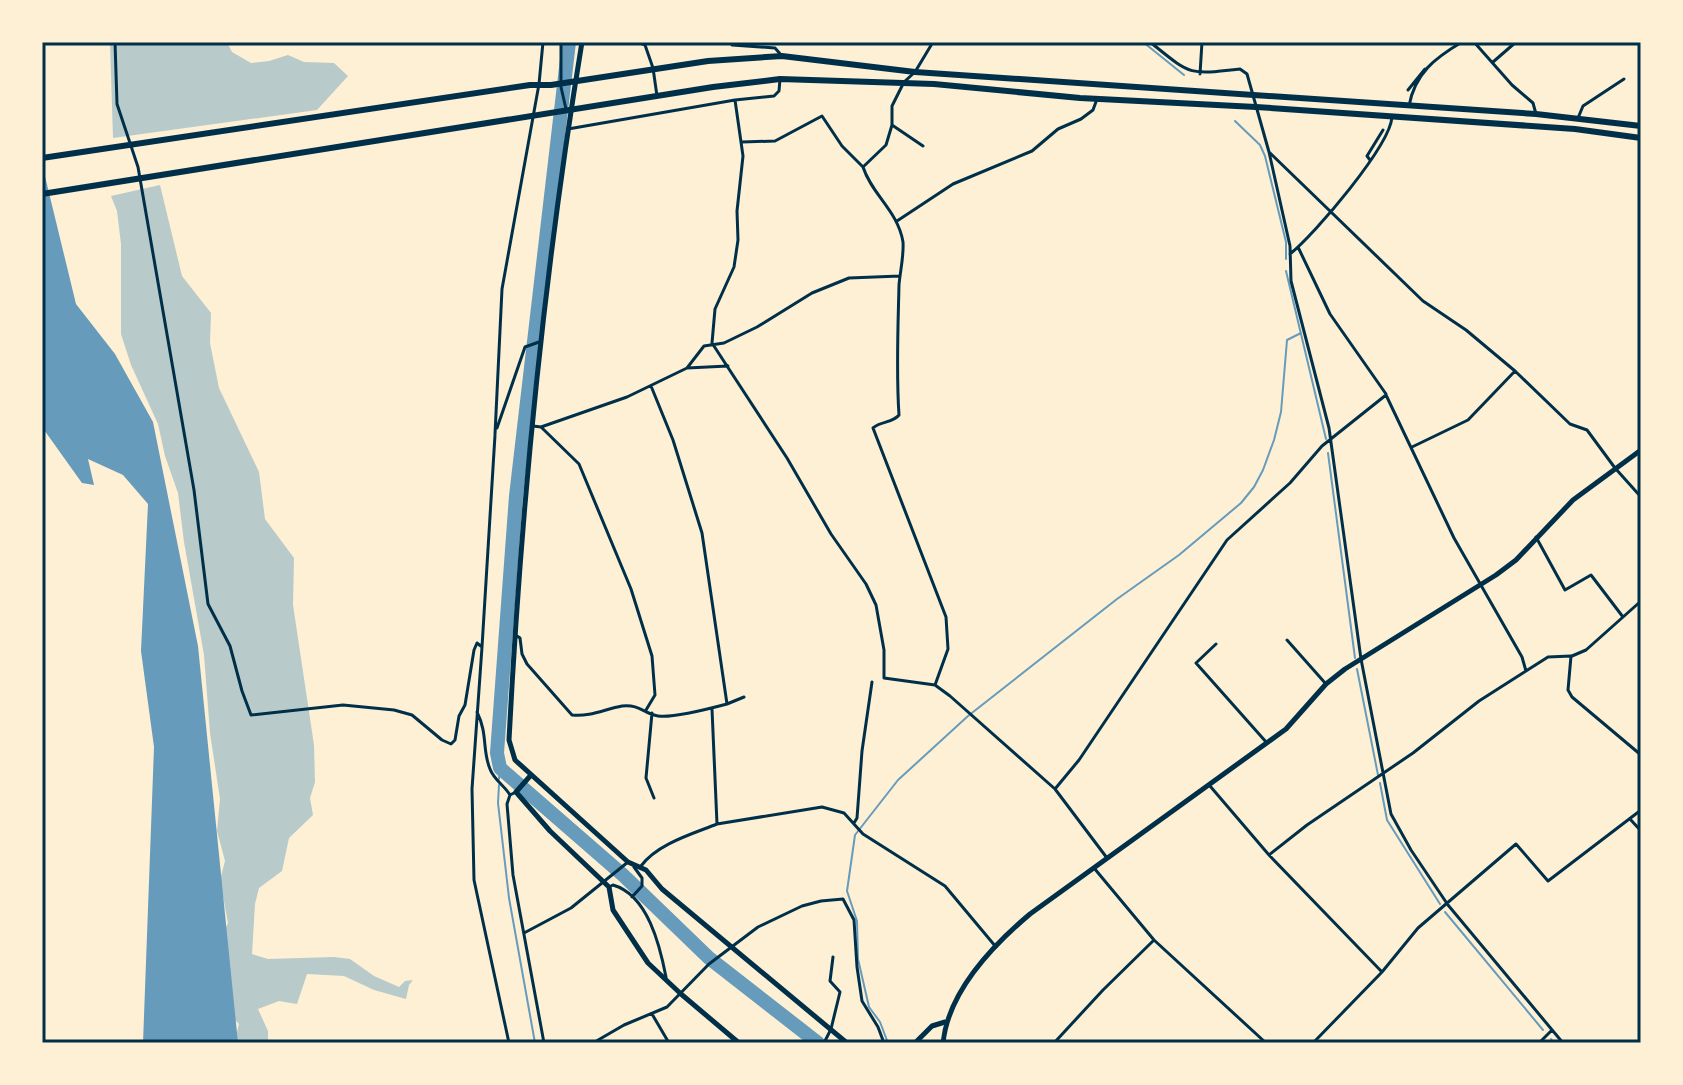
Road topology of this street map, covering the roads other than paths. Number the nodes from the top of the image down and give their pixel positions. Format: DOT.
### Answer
graph roads {
  1 [pos="115,42"];
  2 [pos="543,42"];
  3 [pos="561,42"];
  4 [pos="582,42"];
  5 [pos="638,42"];
  6 [pos="730,42"];
  7 [pos="933,42"];
  8 [pos="1150,42"];
  9 [pos="1202,42"];
  10 [pos="1462,42"];
  11 [pos="1474,42"];
  12 [pos="1516,42"];
  13 [pos="782,56"];
  14 [pos="1493,62"];
  15 [pos="653,68"];
  16 [pos="1425,69"];
  17 [pos="915,72"];
  18 [pos="1200,74"];
  19 [pos="780,79"];
  20 [pos="1624,79"];
  21 [pos="904,82"];
  22 [pos="539,84"];
  23 [pos="1408,90"];
  24 [pos="1254,95"];
  25 [pos="657,96"];
  26 [pos="1097,99"];
  27 [pos="735,100"];
  28 [pos="1409,106"];
  29 [pos="1256,107"];
  30 [pos="1536,114"];
  31 [pos="532,116"];
  32 [pos="1392,116"];
  33 [pos="1578,118"];
  34 [pos="569,121"];
  35 [pos="892,125"];
  36 [pos="1641,126"];
  37 [pos="568,129"];
  38 [pos="1383,130"];
  39 [pos="1641,138"];
  40 [pos="742,142"];
  41 [pos="923,146"];
  42 [pos="1269,152"];
  43 [pos="42,158"];
  44 [pos="1370,160"];
  45 [pos="863,167"];
  46 [pos="42,194"];
  47 [pos="1330,213"];
  48 [pos="897,221"];
  49 [pos="1298,247"];
  50 [pos="1290,254"];
  51 [pos="900,276"];
  52 [pos="542,341"];
  53 [pos="712,343"];
  54 [pos="728,366"];
  55 [pos="687,368"];
  56 [pos="1515,371"];
  57 [pos="651,386"];
  58 [pos="1386,395"];
  59 [pos="533,426"];
  60 [pos="541,427"];
  61 [pos="495,434"];
  62 [pos="1330,441"];
  63 [pos="1412,447"];
  64 [pos="1641,450"];
  65 [pos="1615,468"];
  66 [pos="1641,497"];
  67 [pos="1536,537"];
  68 [pos="1480,584"];
  69 [pos="1641,601"];
  70 [pos="1623,617"];
  71 [pos="515,634"];
  72 [pos="1287,640"];
  73 [pos="1216,644"];
  74 [pos="482,647"];
  75 [pos="1571,656"];
  76 [pos="1361,659"];
  77 [pos="1526,671"];
  78 [pos="872,682"];
  79 [pos="1326,684"];
  80 [pos="935,685"];
  81 [pos="744,697"];
  82 [pos="727,704"];
  83 [pos="712,709"];
  84 [pos="646,710"];
  85 [pos="477,712"];
  86 [pos="652,713"];
  87 [pos="1267,743"];
  88 [pos="1641,755"];
  89 [pos="531,775"];
  90 [pos="1383,775"];
  91 [pos="1209,784"];
  92 [pos="1055,789"];
  93 [pos="513,793"];
  94 [pos="654,798"];
  95 [pos="1641,810"];
  96 [pos="1630,819"];
  97 [pos="717,824"];
  98 [pos="855,825"];
  99 [pos="1641,831"];
  100 [pos="1269,855"];
  101 [pos="1107,858"];
  102 [pos="630,864"];
  103 [pos="641,866"];
  104 [pos="1094,868"];
  105 [pos="603,882"];
  106 [pos="609,887"];
  107 [pos="632,897"];
  108 [pos="1448,905"];
  109 [pos="524,933"];
  110 [pos="1154,940"];
  111 [pos="731,947"];
  112 [pos="996,947"];
  113 [pos="833,957"];
  114 [pos="1382,972"];
  115 [pos="666,981"];
  116 [pos="681,994"];
  117 [pos="652,1014"];
  118 [pos="945,1022"];
  119 [pos="831,1029"];
  120 [pos="1552,1030"];
  121 [pos="825,1042"];
  122 [pos="509,1043"];
  123 [pos="544,1043"];
  124 [pos="593,1043"];
  125 [pos="669,1043"];
  126 [pos="739,1043"];
  127 [pos="847,1043"];
  128 [pos="884,1043"];
  129 [pos="915,1043"];
  130 [pos="943,1043"];
  131 [pos="1054,1043"];
  132 [pos="1266,1043"];
  133 [pos="1313,1043"];
  134 [pos="1539,1043"];
  135 [pos="1563,1043"];
  1 -- 74 [label="street"];
  2 -- 22 [label="street"];
  3 -- 34 [label="street"];
  4 -- 34 [label="main road"];
  5 -- 15 [label="street"];
  6 -- 13 [label="street"];
  7 -- 17 [label="street"];
  8 -- 18 [label="street"];
  9 -- 18 [label="street"];
  10 -- 16 [label="street"];
  11 -- 14 [label="street"];
  12 -- 14 [label="street"];
  13 -- 15 [label="highway"];
  13 -- 17 [label="highway"];
  14 -- 30 [label="street"];
  15 -- 22 [label="highway"];
  15 -- 25 [label="street"];
  16 -- 23 [label="street"];
  16 -- 28 [label="street"];
  17 -- 21 [label="street"];
  17 -- 24 [label="highway"];
  18 -- 24 [label="street"];
  19 -- 21 [label="highway"];
  19 -- 25 [label="highway"];
  19 -- 27 [label="street"];
  20 -- 33 [label="street"];
  21 -- 26 [label="highway"];
  21 -- 35 [label="street"];
  22 -- 31 [label="street"];
  22 -- 43 [label="highway"];
  24 -- 28 [label="highway"];
  24 -- 29 [label="street"];
  25 -- 31 [label="highway"];
  26 -- 29 [label="highway"];
  26 -- 48 [label="street"];
  27 -- 37 [label="street"];
  27 -- 40 [label="street"];
  28 -- 30 [label="highway"];
  29 -- 32 [label="highway"];
  29 -- 42 [label="street"];
  30 -- 33 [label="highway"];
  31 -- 46 [label="highway"];
  31 -- 61 [label="street"];
  32 -- 39 [label="highway"];
  32 -- 44 [label="street"];
  33 -- 36 [label="highway"];
  34 -- 37 [label="main road"];
  35 -- 41 [label="street"];
  35 -- 45 [label="street"];
  37 -- 52 [label="main road"];
  38 -- 44 [label="street"];
  40 -- 45 [label="street"];
  40 -- 53 [label="street"];
  42 -- 47 [label="street"];
  42 -- 50 [label="street"];
  44 -- 47 [label="street"];
  45 -- 48 [label="street"];
  47 -- 49 [label="street"];
  47 -- 56 [label="street"];
  48 -- 51 [label="street"];
  49 -- 50 [label="street"];
  49 -- 58 [label="street"];
  50 -- 62 [label="street"];
  51 -- 53 [label="street"];
  51 -- 80 [label="street"];
  52 -- 59 [label="main road"];
  52 -- 61 [label="street"];
  53 -- 54 [label="street"];
  53 -- 55 [label="street"];
  54 -- 55 [label="street"];
  54 -- 80 [label="street"];
  55 -- 57 [label="street"];
  56 -- 63 [label="street"];
  56 -- 65 [label="street"];
  57 -- 60 [label="street"];
  57 -- 82 [label="street"];
  58 -- 62 [label="street"];
  58 -- 63 [label="street"];
  59 -- 60 [label="street"];
  59 -- 71 [label="main road"];
  60 -- 84 [label="street"];
  61 -- 74 [label="street"];
  62 -- 76 [label="street"];
  62 -- 92 [label="street"];
  63 -- 68 [label="street"];
  64 -- 65 [label="main road"];
  65 -- 66 [label="street"];
  65 -- 67 [label="main road"];
  67 -- 68 [label="main road"];
  67 -- 70 [label="street"];
  68 -- 76 [label="main road"];
  68 -- 77 [label="street"];
  69 -- 70 [label="street"];
  70 -- 75 [label="street"];
  71 -- 84 [label="street"];
  71 -- 89 [label="main road"];
  72 -- 79 [label="street"];
  73 -- 87 [label="street"];
  74 -- 85 [label="street"];
  75 -- 77 [label="street"];
  75 -- 88 [label="street"];
  76 -- 79 [label="main road"];
  76 -- 90 [label="street"];
  77 -- 90 [label="street"];
  78 -- 98 [label="street"];
  79 -- 87 [label="main road"];
  80 -- 92 [label="street"];
  81 -- 82 [label="street"];
  82 -- 83 [label="street"];
  83 -- 86 [label="street"];
  83 -- 97 [label="street"];
  84 -- 86 [label="street"];
  85 -- 93 [label="street"];
  85 -- 122 [label="street"];
  86 -- 94 [label="street"];
  87 -- 91 [label="main road"];
  89 -- 93 [label="main road"];
  89 -- 102 [label="main road"];
  90 -- 100 [label="street"];
  90 -- 108 [label="street"];
  91 -- 100 [label="street"];
  91 -- 101 [label="main road"];
  92 -- 101 [label="street"];
  93 -- 105 [label="main road"];
  93 -- 109 [label="street"];
  95 -- 96 [label="street"];
  96 -- 99 [label="street"];
  96 -- 108 [label="street"];
  97 -- 98 [label="street"];
  97 -- 103 [label="street"];
  98 -- 112 [label="street"];
  100 -- 114 [label="street"];
  101 -- 104 [label="main road"];
  102 -- 103 [label="main road"];
  102 -- 105 [label="street"];
  102 -- 107 [label="street"];
  103 -- 111 [label="main road"];
  104 -- 110 [label="street"];
  104 -- 112 [label="main road"];
  105 -- 106 [label="main road"];
  105 -- 109 [label="street"];
  106 -- 107 [label="street"];
  106 -- 115 [label="main road"];
  107 -- 115 [label="street"];
  108 -- 114 [label="street"];
  108 -- 120 [label="street"];
  109 -- 123 [label="street"];
  110 -- 131 [label="street"];
  110 -- 132 [label="street"];
  111 -- 116 [label="street"];
  111 -- 119 [label="main road"];
  111 -- 128 [label="street"];
  112 -- 118 [label="main road"];
  113 -- 119 [label="street"];
  114 -- 133 [label="street"];
  115 -- 116 [label="main road"];
  116 -- 117 [label="street"];
  116 -- 126 [label="main road"];
  117 -- 124 [label="street"];
  117 -- 125 [label="street"];
  118 -- 129 [label="main road"];
  118 -- 130 [label="main road"];
  119 -- 121 [label="street"];
  119 -- 127 [label="main road"];
  120 -- 134 [label="street"];
  120 -- 135 [label="street"];
}
